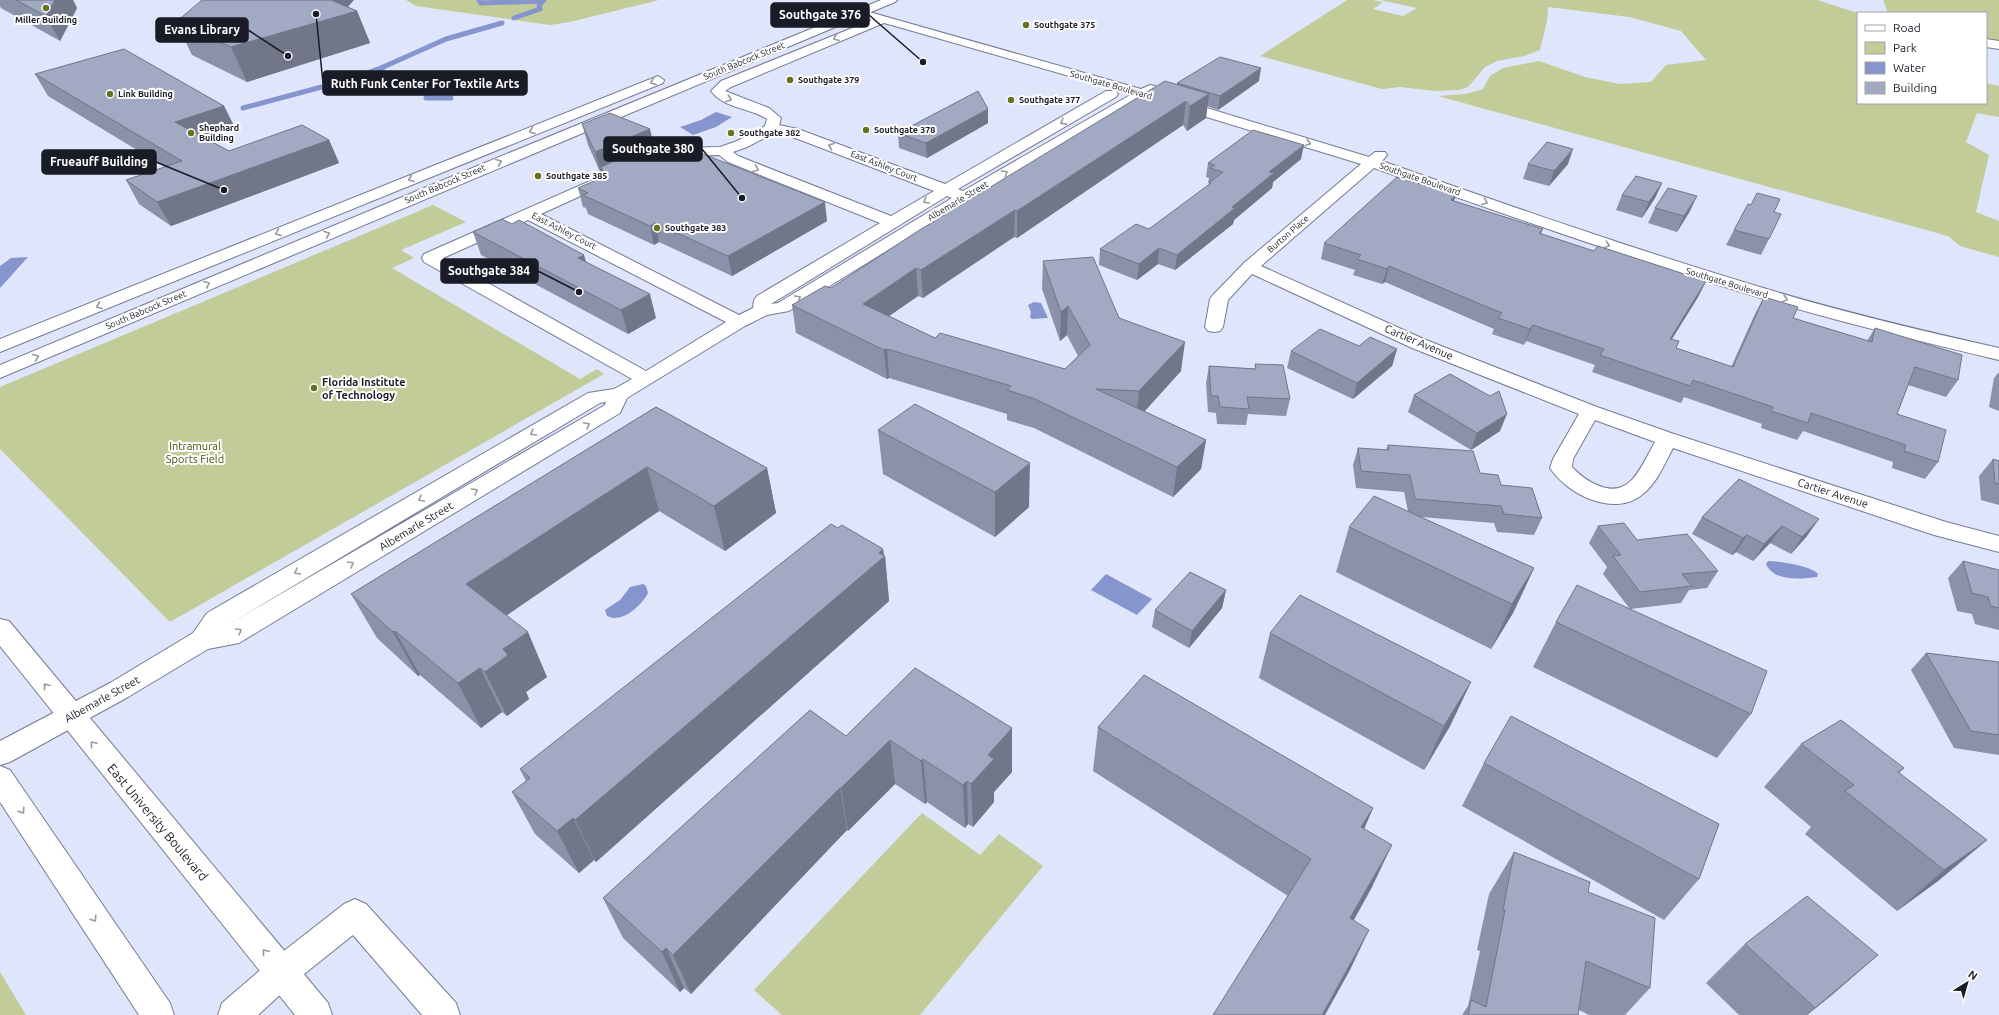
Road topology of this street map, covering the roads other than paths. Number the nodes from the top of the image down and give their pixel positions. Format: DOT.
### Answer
graph roads {
  1 [pos="886,2"];
  2 [pos="861,4"];
  3 [pos="841,7"];
  4 [pos="886,20"];
  5 [pos="778,32"];
  6 [pos="1987,43"];
  7 [pos="1999,45"];
  8 [pos="669,76"];
  9 [pos="1127,84"];
  10 [pos="1148,90"];
  11 [pos="1087,108"];
  12 [pos="1106,114"];
  13 [pos="772,128"];
  14 [pos="1016,149"];
  15 [pos="722,151"];
  16 [pos="658,155"];
  17 [pos="1036,156"];
  18 [pos="1376,158"];
  19 [pos="622,171"];
  20 [pos="946,190"];
  21 [pos="964,197"];
  22 [pos="528,214"];
  23 [pos="894,220"];
  24 [pos="917,226"];
  25 [pos="822,264"];
  26 [pos="1250,267"];
  27 [pos="842,272"];
  28 [pos="1845,301"];
  29 [pos="762,312"];
  30 [pos="739,322"];
  31 [pos="1936,324"];
  32 [pos="1214,327"];
  33 [pos="1999,340"];
  34 [pos="0,346"];
  35 [pos="1999,354"];
  36 [pos="0,372"];
  37 [pos="645,378"];
  38 [pos="1590,411"];
  39 [pos="1667,439"];
  40 [pos="1999,544"];
  41 [pos="0,628"];
  42 [pos="71,717"];
  43 [pos="0,754"];
  44 [pos="0,778"];
  45 [pos="282,972"];
  46 [pos="158,1015"];
  47 [pos="234,1015"];
  48 [pos="316,1015"];
  49 [pos="444,1015"];
  1 -- 2 [label="street, South Babcock Street"];
  1 -- 9 [label="street, Southgate Boulevard"];
  2 -- 3 [label="street, Southgate Boulevard"];
  2 -- 4 [label="street, Southgate Boulevard"];
  36 -- 2 [label="street, South Babcock Street, one-way"];
  3 -- 5 [label="street, South Babcock Street"];
  4 -- 9 [label="street, Southgate Boulevard"];
  4 -- 13 [label="street, one-way"];
  6 -- 7 [label="street"];
  8 -- 34 [label="street, South Babcock Street, one-way"];
  9 -- 10 [label="street, Southgate Boulevard"];
  9 -- 11 [label="street, Albemarle Street"];
  10 -- 12 [label="street, Albemarle Street"];
  10 -- 18 [label="street, Southgate Boulevard"];
  11 -- 12 [label="street"];
  11 -- 14 [label="street, Albemarle Street, one-way"];
  12 -- 17 [label="street, Albemarle Street"];
  13 -- 15 [label="street"];
  20 -- 13 [label="street, East Ashley Court, one-way"];
  14 -- 17 [label="street"];
  14 -- 20 [label="street, Albemarle Street"];
  15 -- 16 [label="street"];
  15 -- 23 [label="street, one-way"];
  21 -- 17 [label="street, Albemarle Street, one-way"];
  18 -- 26 [label="street, Burton Place"];
  18 -- 28 [label="street, Southgate Boulevard"];
  18 -- 35 [label="street, Southgate Boulevard, one-way"];
  19 -- 22 [label="street, East Ashley Court"];
  20 -- 21 [label="street, East Ashley Court"];
  20 -- 23 [label="street, Albemarle Street, one-way"];
  21 -- 24 [label="street, Albemarle Street"];
  22 -- 30 [label="street, East Ashley Court"];
  22 -- 37 [label="street"];
  23 -- 24 [label="street"];
  23 -- 25 [label="street, Albemarle Street"];
  24 -- 27 [label="street, Albemarle Street"];
  25 -- 27 [label="street"];
  25 -- 29 [label="street, Albemarle Street"];
  26 -- 32 [label="street, Burton Place"];
  26 -- 38 [label="street, Cartier Avenue"];
  29 -- 27 [label="street, Albemarle Street, one-way"];
  29 -- 30 [label="street, Albemarle Street"];
  30 -- 37 [label="street, Albemarle Street"];
  31 -- 33 [label="street"];
  37 -- 42 [label="street, Albemarle Street"];
  38 -- 39 [label="street, Cartier Avenue"];
  38 -- 39 [label="street"];
  39 -- 40 [label="street, Cartier Avenue"];
  42 -- 41 [label="street, East University Boulevard, one-way"];
  42 -- 43 [label="street, Albemarle Street"];
  45 -- 42 [label="street, East University Boulevard, one-way"];
  44 -- 46 [label="street, one-way"];
  45 -- 47 [label="street"];
  45 -- 48 [label="street, East University Boulevard"];
  45 -- 49 [label="street"];
}
